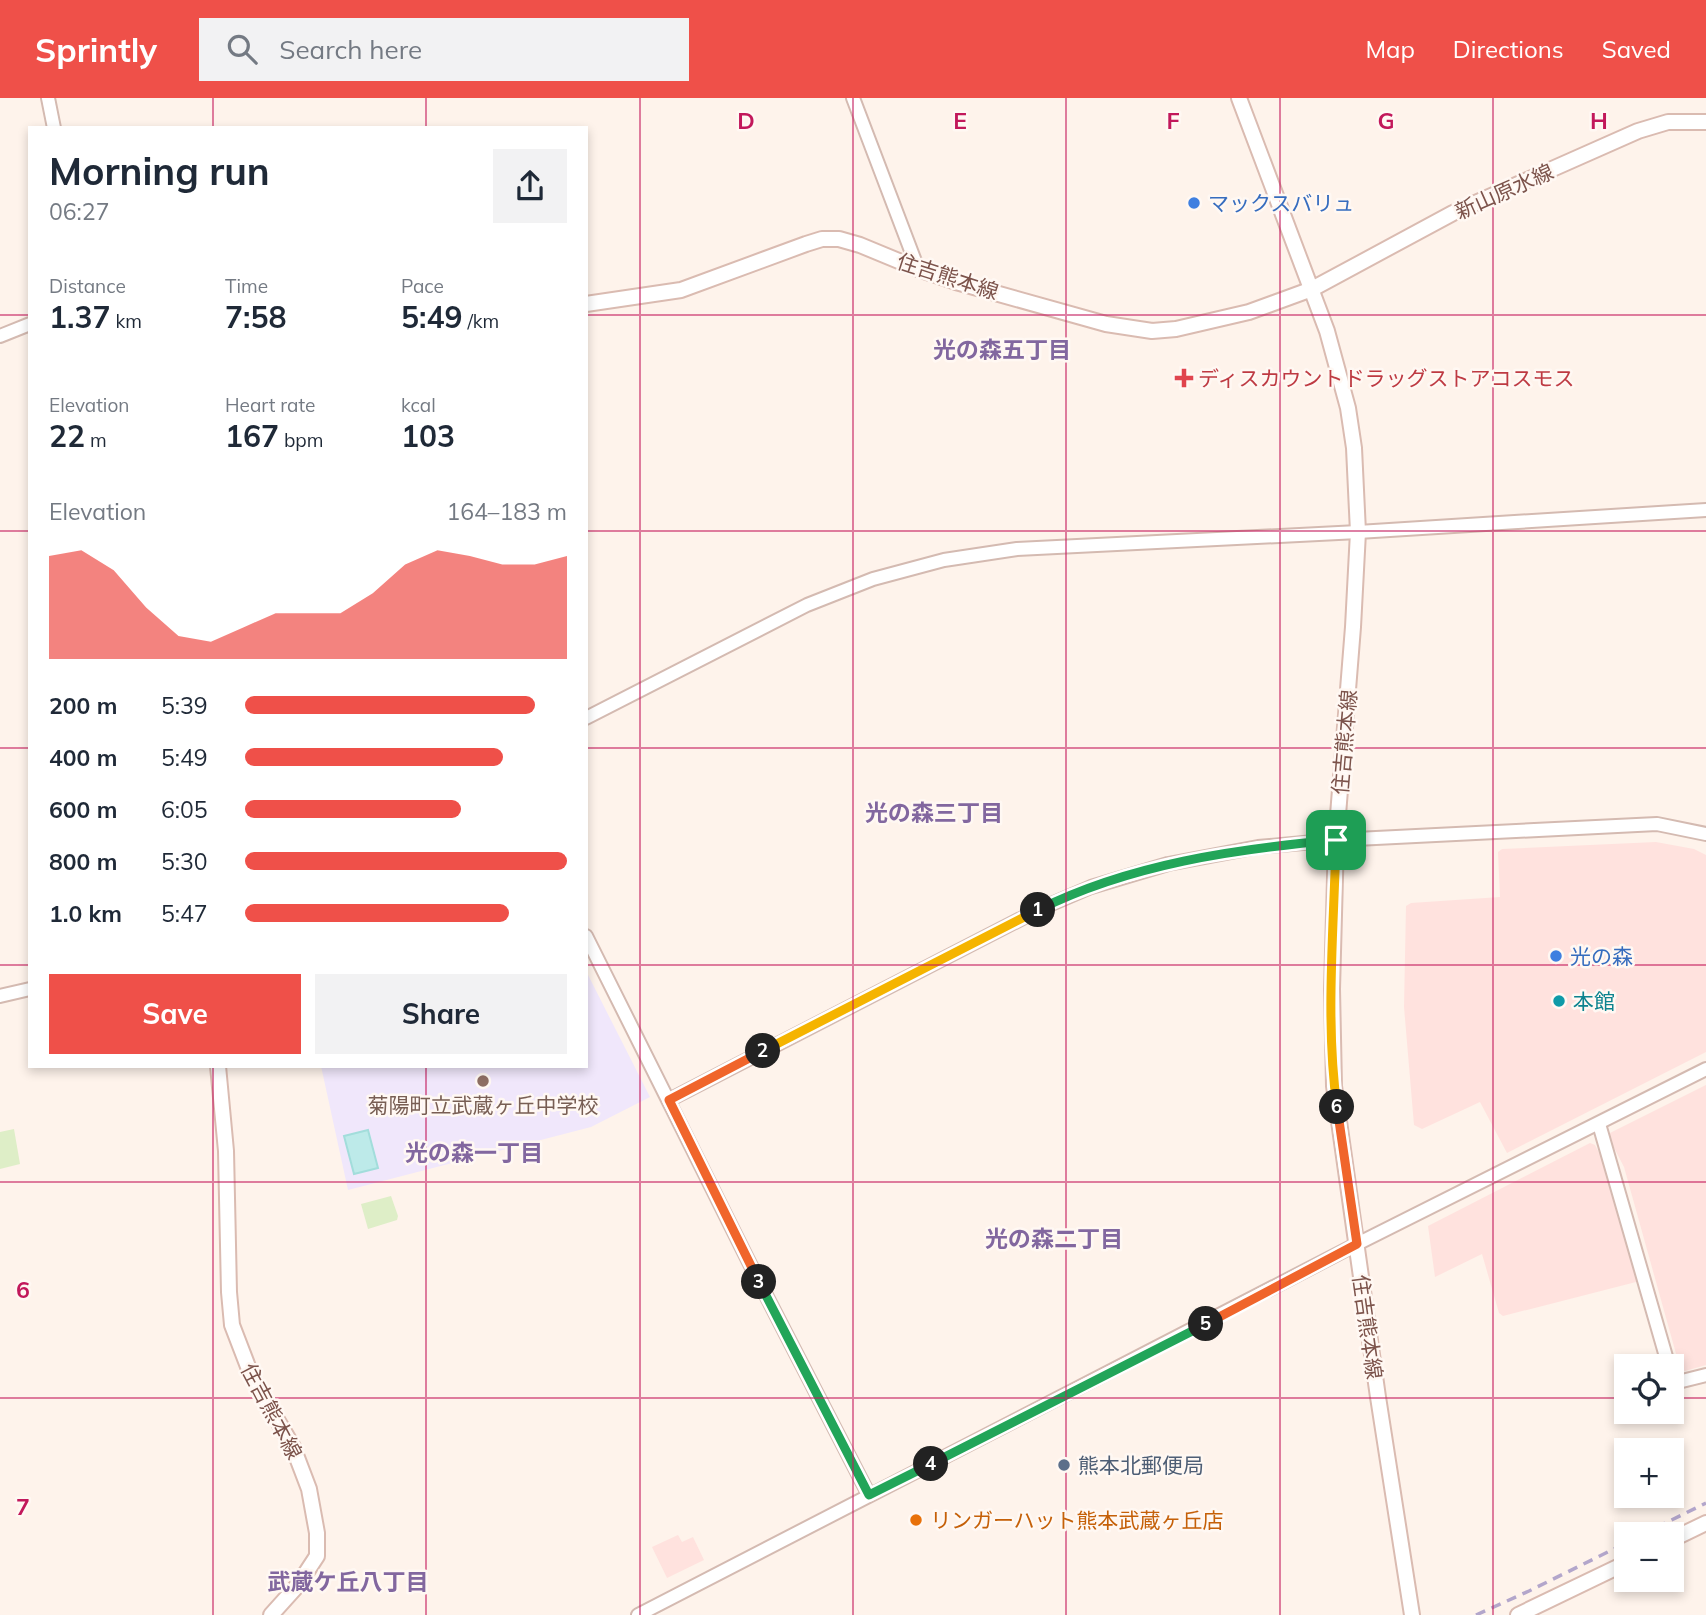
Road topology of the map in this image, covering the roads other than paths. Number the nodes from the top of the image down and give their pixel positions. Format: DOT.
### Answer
graph roads {
  1 [pos="48,98"];
  2 [pos="853,98"];
  3 [pos="1239,98"];
  4 [pos="1706,122"];
  5 [pos="54,126"];
  6 [pos="918,269"];
  7 [pos="1312,289"];
  8 [pos="588,304"];
  9 [pos="28,325"];
  10 [pos="0,336"];
  11 [pos="1706,510"];
  12 [pos="1358,532"];
  13 [pos="588,717"];
  14 [pos="1706,834"];
  15 [pos="1336,840"];
  16 [pos="588,940"];
  17 [pos="28,989"];
  18 [pos="0,996"];
  19 [pos="218,1068"];
  20 [pos="1706,1069"];
  21 [pos="669,1100"];
  22 [pos="1598,1124"];
  23 [pos="1357,1244"];
  24 [pos="1665,1354"];
  25 [pos="1706,1375"];
  26 [pos="1684,1381"];
  27 [pos="869,1495"];
  28 [pos="1706,1523"];
  29 [pos="1684,1534"];
  30 [pos="1614,1569"];
  31 [pos="1578,1587"];
  32 [pos="271,1615"];
  33 [pos="638,1615"];
  34 [pos="1412,1615"];
  35 [pos="1518,1615"];
  36 [pos="1536,1615"];
  1 -- 5 [label="street"];
  2 -- 6 [label="street"];
  3 -- 7 [label="main road, 住吉熊本線"];
  4 -- 7 [label="main road, 新山原水線"];
  6 -- 7 [label="main road, 住吉熊本線"];
  6 -- 8 [label="main road, 住吉熊本線"];
  7 -- 12 [label="main road, 住吉熊本線"];
  9 -- 10 [label="street"];
  11 -- 12 [label="street"];
  12 -- 13 [label="street"];
  12 -- 15 [label="main road, 住吉熊本線"];
  14 -- 15 [label="street"];
  15 -- 21 [label="street"];
  15 -- 23 [label="main road, 住吉熊本線"];
  16 -- 21 [label="street"];
  17 -- 18 [label="street"];
  19 -- 32 [label="main road, 住吉熊本線"];
  20 -- 22 [label="street"];
  21 -- 27 [label="street"];
  22 -- 23 [label="street"];
  22 -- 24 [label="street"];
  23 -- 27 [label="street"];
  23 -- 34 [label="main road, 住吉熊本線"];
  25 -- 26 [label="street"];
  27 -- 33 [label="street"];
  28 -- 29 [label="main road"];
  30 -- 31 [label="main road"];
  31 -- 35 [label="main road"];
  31 -- 36 [label="main road"];
}
